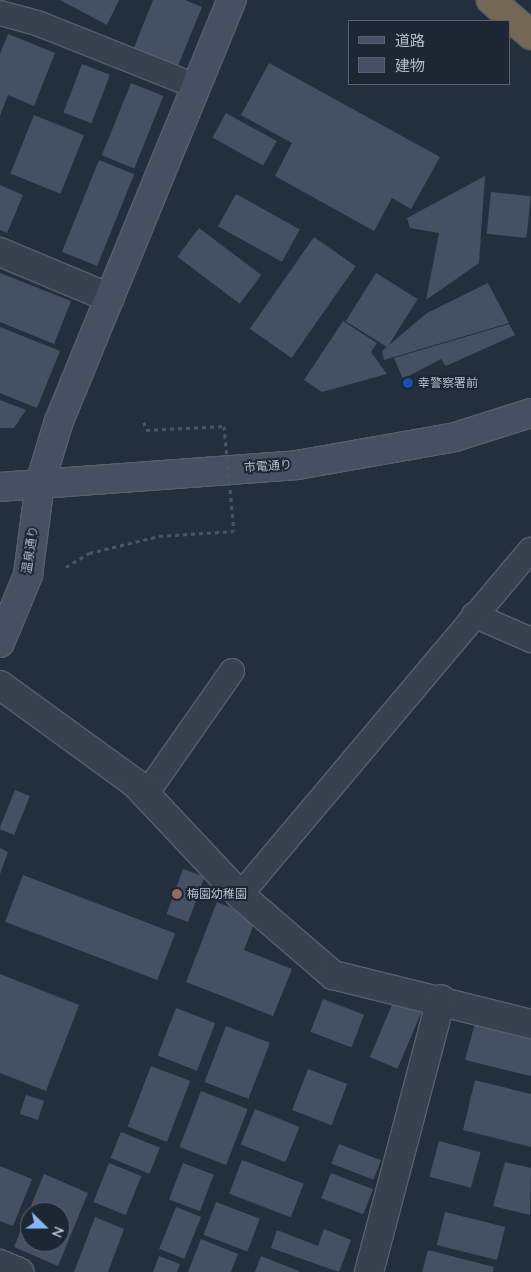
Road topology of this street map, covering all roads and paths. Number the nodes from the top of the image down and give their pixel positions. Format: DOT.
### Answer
graph roads {
  1 [pos="232,0"];
  2 [pos="491,0"];
  3 [pos="0,13"];
  4 [pos="531,35"];
  5 [pos="195,86"];
  6 [pos="0,252"];
  7 [pos="110,298"];
  8 [pos="531,413"];
  9 [pos="144,422"];
  10 [pos="40,483"];
  11 [pos="0,487"];
  12 [pos="531,550"];
  13 [pos="57,572"];
  14 [pos="474,615"];
  15 [pos="531,640"];
  16 [pos="0,643"];
  17 [pos="232,671"];
  18 [pos="0,685"];
  19 [pos="146,794"];
  20 [pos="240,895"];
  21 [pos="441,999"];
  22 [pos="531,1024"];
  23 [pos="0,1264"];
  24 [pos="19,1272"];
  25 [pos="369,1272"];
  1 -- 5 [label="street, 温泉通り"];
  2 -- 4 [label="highway"];
  3 -- 5 [label="lane"];
  5 -- 7 [label="street, 温泉通り"];
  6 -- 7 [label="street"];
  7 -- 10 [label="street, 温泉通り"];
  8 -- 10 [label="street, 市電通り"];
  9 -- 13 [label="path, bridge"];
  10 -- 11 [label="street, 市電通り"];
  10 -- 16 [label="street, 温泉通り"];
  12 -- 14 [label="lane"];
  14 -- 15 [label="lane"];
  14 -- 20 [label="lane"];
  17 -- 19 [label="lane"];
  18 -- 19 [label="street"];
  19 -- 20 [label="street"];
  20 -- 21 [label="street"];
  21 -- 22 [label="street"];
  21 -- 25 [label="street"];
  23 -- 24 [label="street"];
}
